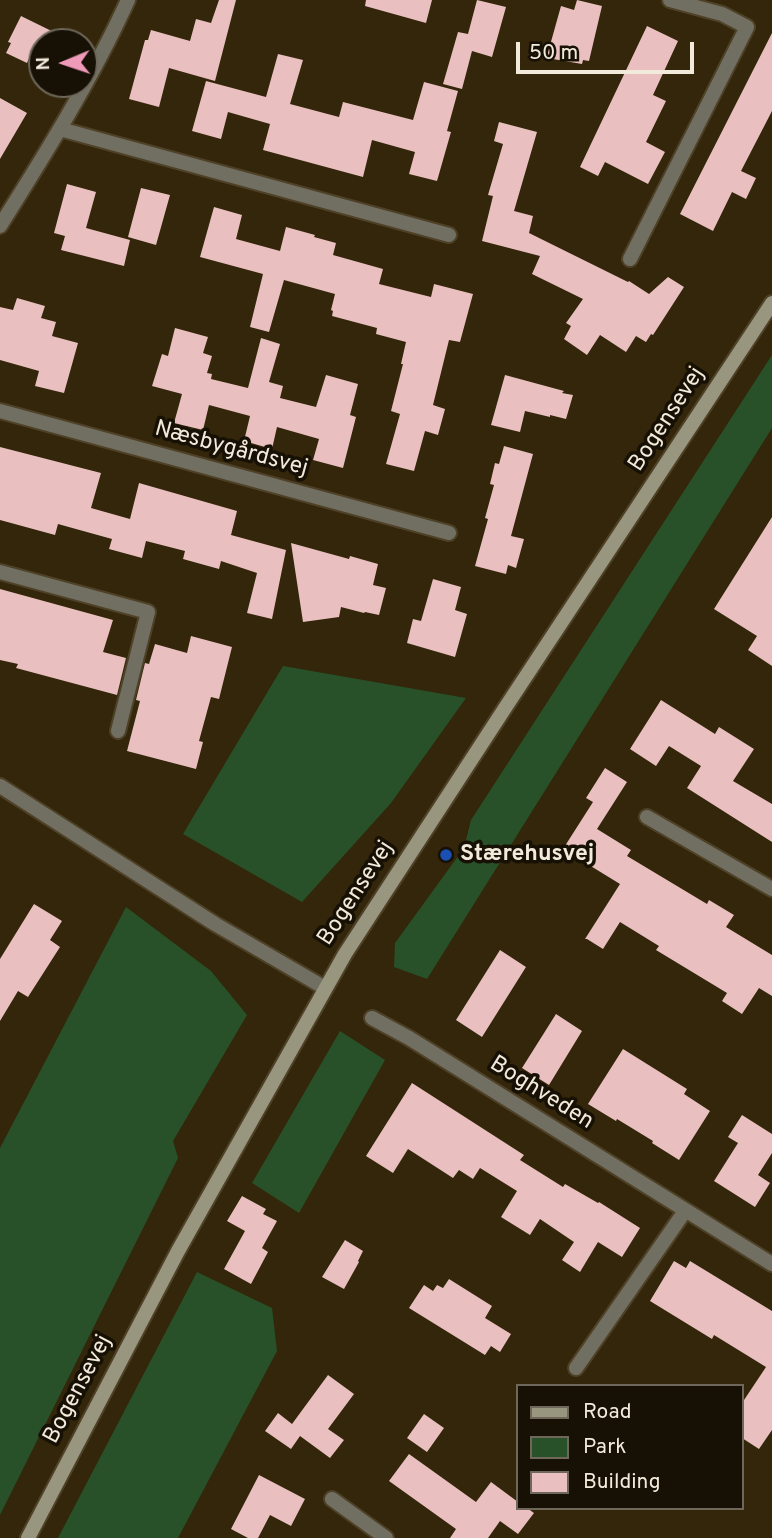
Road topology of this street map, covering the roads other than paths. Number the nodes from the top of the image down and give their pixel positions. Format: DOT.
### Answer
graph roads {
  1 [pos="128,0"];
  2 [pos="670,0"];
  3 [pos="60,129"];
  4 [pos="0,226"];
  5 [pos="449,235"];
  6 [pos="629,259"];
  7 [pos="772,303"];
  8 [pos="0,411"];
  9 [pos="449,533"];
  10 [pos="0,572"];
  11 [pos="118,731"];
  12 [pos="0,786"];
  13 [pos="647,817"];
  14 [pos="772,889"];
  15 [pos="325,988"];
  16 [pos="372,1018"];
  17 [pos="685,1211"];
  18 [pos="772,1264"];
  19 [pos="576,1368"];
  20 [pos="332,1499"];
  21 [pos="28,1538"];
  22 [pos="386,1538"];
  1 -- 3 [label="street"];
  2 -- 6 [label="street"];
  3 -- 4 [label="street"];
  3 -- 5 [label="street"];
  7 -- 15 [label="main road, Bogensevej"];
  8 -- 9 [label="street, Næsbygårdsvej"];
  10 -- 11 [label="street"];
  12 -- 15 [label="street"];
  13 -- 14 [label="street"];
  15 -- 21 [label="main road, Bogensevej"];
  16 -- 17 [label="street, Boghveden"];
  17 -- 18 [label="street, Boghveden"];
  17 -- 19 [label="street"];
  20 -- 22 [label="street"];
}
